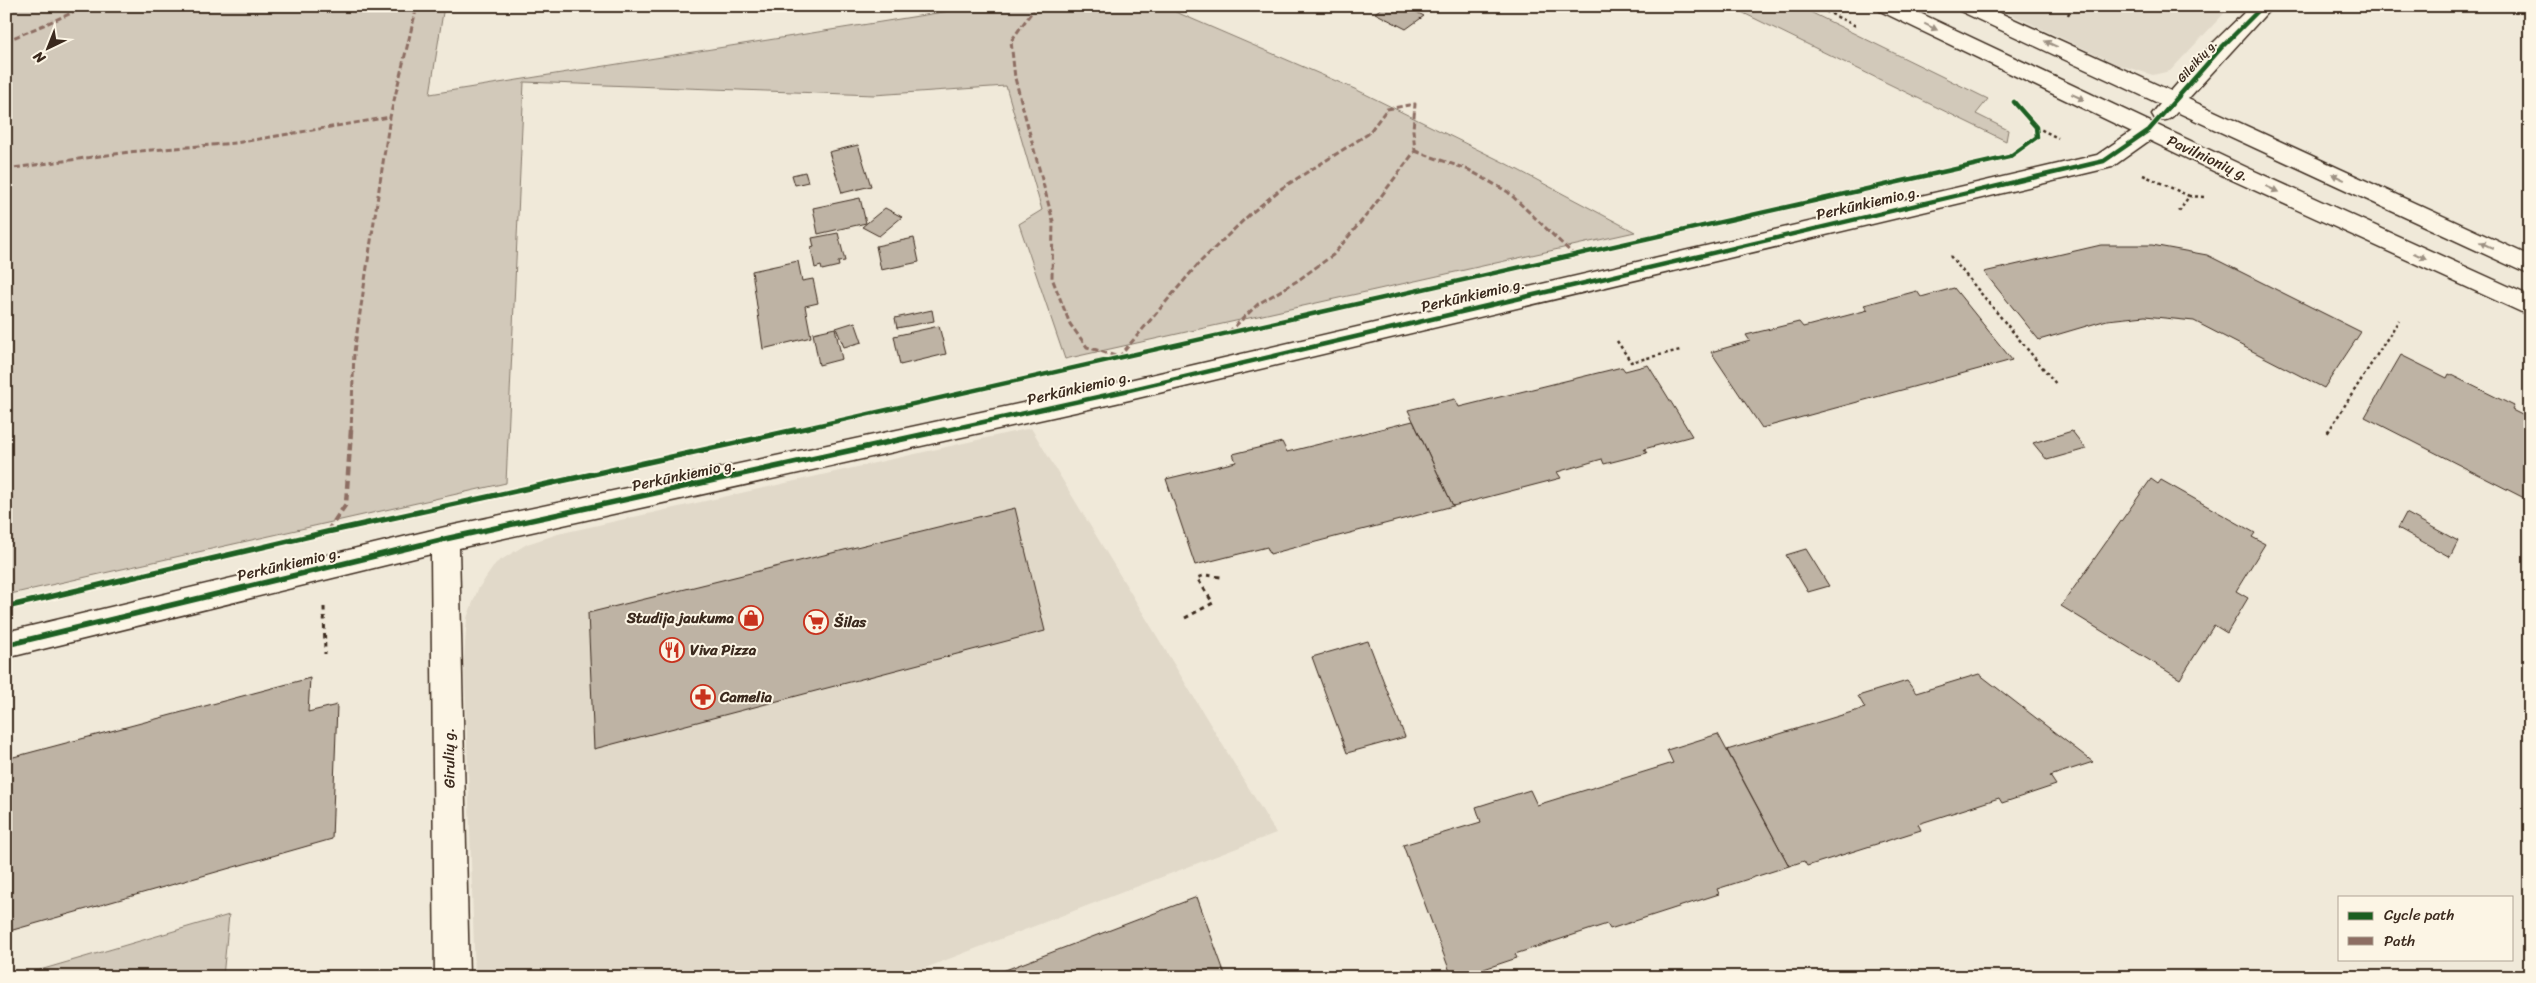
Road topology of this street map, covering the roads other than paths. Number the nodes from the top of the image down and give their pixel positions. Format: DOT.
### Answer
graph roads {
  1 [pos="1887,6"];
  2 [pos="1967,6"];
  3 [pos="2263,6"];
  4 [pos="2175,101"];
  5 [pos="2149,130"];
  6 [pos="2530,266"];
  7 [pos="2530,307"];
  8 [pos="445,540"];
  9 [pos="6,645"];
  10 [pos="452,977"];
  1 -- 5 [label="street, Pavilnionių g., one-way"];
  4 -- 2 [label="street, one-way"];
  3 -- 4 [label="street, Gileikių g."];
  4 -- 5 [label="street, Gileikių g."];
  6 -- 4 [label="street, one-way"];
  5 -- 7 [label="street, Pavilnionių g., one-way"];
  5 -- 8 [label="street, Perkūnkiemio g."];
  8 -- 9 [label="street, Perkūnkiemio g."];
  8 -- 10 [label="street, Girulių g."];
}
